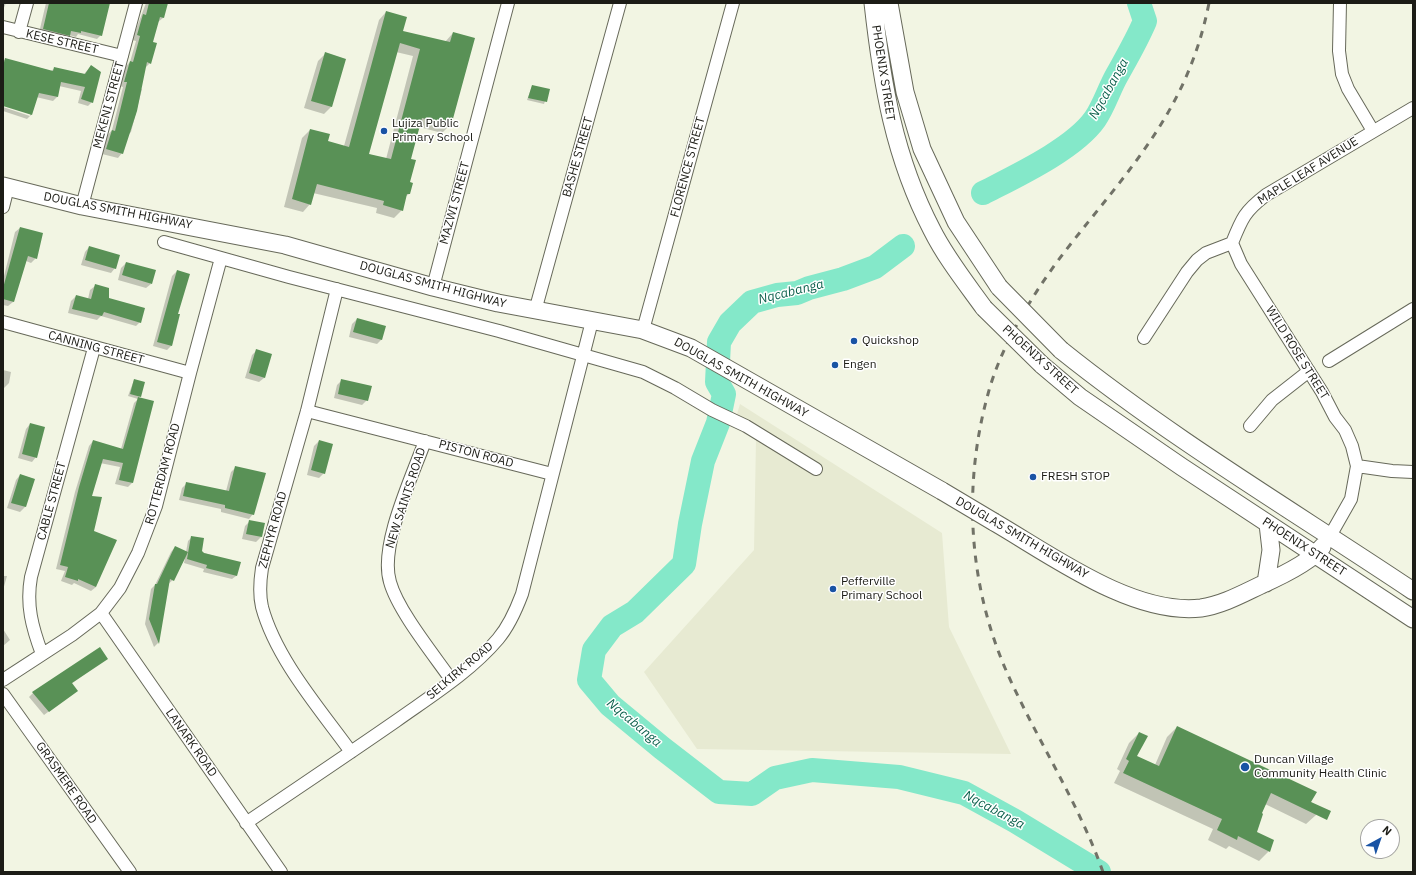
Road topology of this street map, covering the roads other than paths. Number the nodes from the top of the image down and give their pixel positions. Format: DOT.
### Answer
graph roads {
  1 [pos="27,3"];
  2 [pos="136,3"];
  3 [pos="508,3"];
  4 [pos="620,3"];
  5 [pos="733,3"];
  6 [pos="872,3"];
  7 [pos="889,3"];
  8 [pos="1340,3"];
  9 [pos="3,27"];
  10 [pos="19,32"];
  11 [pos="122,56"];
  12 [pos="1413,108"];
  13 [pos="1373,131"];
  14 [pos="6,186"];
  15 [pos="82,206"];
  16 [pos="3,207"];
  17 [pos="164,242"];
  18 [pos="1232,243"];
  19 [pos="222,258"];
  20 [pos="433,287"];
  21 [pos="337,289"];
  22 [pos="1413,309"];
  23 [pos="535,311"];
  24 [pos="592,321"];
  25 [pos="3,322"];
  26 [pos="643,330"];
  27 [pos="1144,338"];
  28 [pos="94,348"];
  29 [pos="582,354"];
  30 [pos="1329,361"];
  31 [pos="1309,371"];
  32 [pos="190,373"];
  33 [pos="307,411"];
  34 [pos="1250,426"];
  35 [pos="425,441"];
  36 [pos="1357,466"];
  37 [pos="816,469"];
  38 [pos="1413,472"];
  39 [pos="552,474"];
  40 [pos="1268,524"];
  41 [pos="1330,536"];
  42 [pos="1316,555"];
  43 [pos="1266,583"];
  44 [pos="1413,591"];
  45 [pos="101,613"];
  46 [pos="1413,619"];
  47 [pos="42,654"];
  48 [pos="3,680"];
  49 [pos="452,681"];
  50 [pos="3,694"];
  51 [pos="351,752"];
  52 [pos="246,823"];
  53 [pos="130,872"];
  54 [pos="281,872"];
  1 -- 10 [label="street"];
  2 -- 11 [label="street, MEKENI STREET"];
  3 -- 20 [label="street, MAZWI STREET"];
  4 -- 23 [label="street, BASHE STREET"];
  5 -- 26 [label="street, FLORENCE STREET"];
  6 -- 40 [label="main road, PHOENIX STREET, bridge"];
  7 -- 41 [label="main road, PHOENIX STREET, bridge"];
  8 -- 13 [label="street"];
  9 -- 10 [label="street, KESE STREET"];
  10 -- 11 [label="street, KESE STREET"];
  11 -- 15 [label="street, MEKENI STREET"];
  12 -- 13 [label="street, MAPLE LEAF AVENUE"];
  13 -- 18 [label="street, MAPLE LEAF AVENUE"];
  14 -- 15 [label="main road, DOUGLAS SMITH HIGHWAY"];
  14 -- 16 [label="street"];
  15 -- 20 [label="main road, DOUGLAS SMITH HIGHWAY"];
  17 -- 19 [label="street"];
  18 -- 27 [label="street"];
  18 -- 31 [label="street, WILD ROSE STREET"];
  19 -- 21 [label="street"];
  19 -- 32 [label="street, ROTTERDAM ROAD"];
  20 -- 23 [label="main road, DOUGLAS SMITH HIGHWAY"];
  21 -- 29 [label="street"];
  21 -- 33 [label="street, ZEPHYR ROAD"];
  22 -- 30 [label="street"];
  23 -- 24 [label="main road, DOUGLAS SMITH HIGHWAY"];
  24 -- 26 [label="main road, DOUGLAS SMITH HIGHWAY"];
  24 -- 29 [label="street, SELKIRK ROAD"];
  25 -- 28 [label="street, CANNING STREET"];
  26 -- 43 [label="main road, DOUGLAS SMITH HIGHWAY, bridge"];
  28 -- 32 [label="street, CANNING STREET"];
  28 -- 47 [label="street, CABLE STREET"];
  29 -- 37 [label="street"];
  29 -- 39 [label="street, SELKIRK ROAD"];
  31 -- 34 [label="street"];
  31 -- 36 [label="street, WILD ROSE STREET"];
  32 -- 45 [label="street, ROTTERDAM ROAD"];
  33 -- 35 [label="street, PISTON ROAD"];
  33 -- 51 [label="street, ZEPHYR ROAD"];
  35 -- 39 [label="street, PISTON ROAD"];
  35 -- 49 [label="street, NEW SAINTS ROAD"];
  36 -- 38 [label="street"];
  36 -- 41 [label="street, WILD ROSE STREET"];
  39 -- 49 [label="street, SELKIRK ROAD"];
  40 -- 42 [label="main road, PHOENIX STREET"];
  40 -- 43 [label="main road"];
  41 -- 42 [label="main road, DOUGLAS SMITH HIGHWAY"];
  41 -- 44 [label="main road, PHOENIX STREET"];
  42 -- 43 [label="main road, DOUGLAS SMITH HIGHWAY"];
  42 -- 46 [label="main road, PHOENIX STREET"];
  45 -- 47 [label="street, ROTTERDAM ROAD"];
  45 -- 52 [label="street, LANARK ROAD"];
  47 -- 48 [label="street, ROTTERDAM ROAD"];
  49 -- 51 [label="street, SELKIRK ROAD"];
  50 -- 53 [label="street, GRASMERE ROAD"];
  51 -- 52 [label="street, SELKIRK ROAD"];
  52 -- 54 [label="street, LANARK ROAD"];
}
